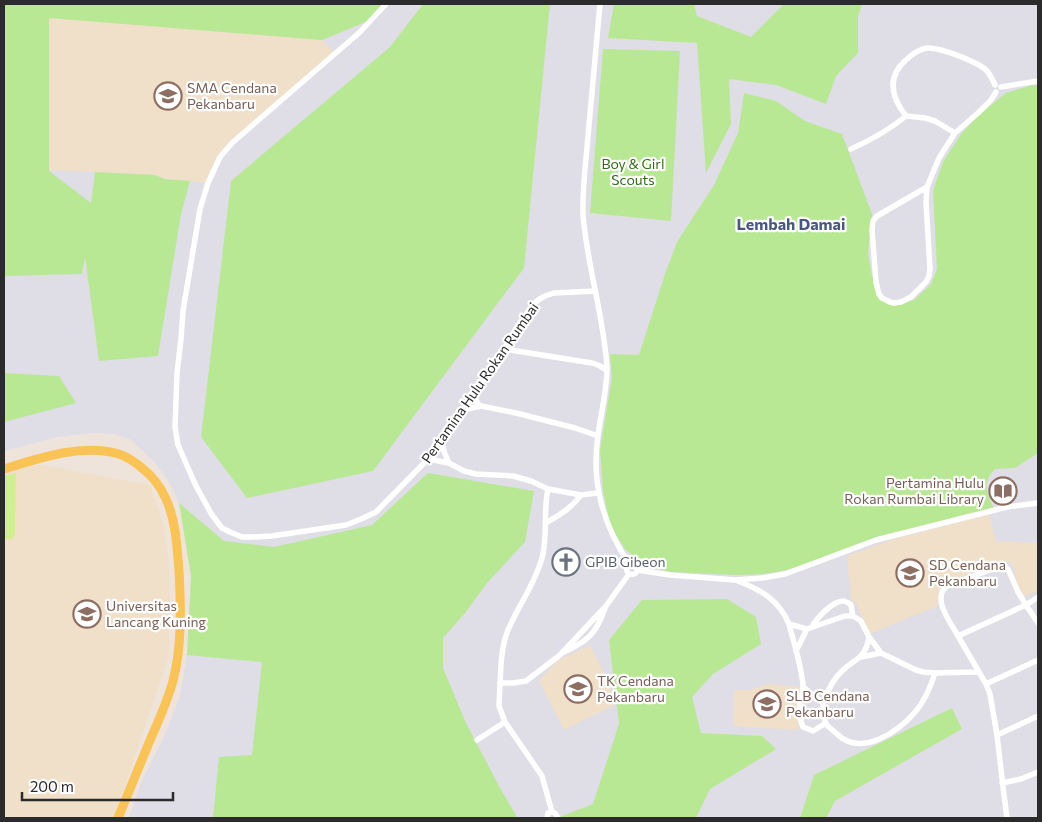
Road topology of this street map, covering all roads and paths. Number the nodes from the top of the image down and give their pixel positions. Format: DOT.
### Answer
graph roads {
  1 [pos="386,4"];
  2 [pos="600,4"];
  3 [pos="1038,81"];
  4 [pos="998,86"];
  5 [pos="906,116"];
  6 [pos="955,132"];
  7 [pos="851,149"];
  8 [pos="928,187"];
  9 [pos="595,291"];
  10 [pos="504,349"];
  11 [pos="607,370"];
  12 [pos="473,394"];
  13 [pos="481,406"];
  14 [pos="463,410"];
  15 [pos="598,436"];
  16 [pos="441,440"];
  17 [pos="428,459"];
  18 [pos="450,463"];
  19 [pos="4,469"];
  20 [pos="548,489"];
  21 [pos="598,493"];
  22 [pos="581,495"];
  23 [pos="1038,503"];
  24 [pos="546,523"];
  25 [pos="629,564"];
  26 [pos="637,570"];
  27 [pos="629,574"];
  28 [pos="735,580"];
  29 [pos="1038,597"];
  30 [pos="606,606"];
  31 [pos="1026,606"];
  32 [pos="853,616"];
  33 [pos="1038,623"];
  34 [pos="789,624"];
  35 [pos="809,628"];
  36 [pos="958,636"];
  37 [pos="869,637"];
  38 [pos="796,651"];
  39 [pos="881,653"];
  40 [pos="560,654"];
  41 [pos="861,657"];
  42 [pos="1038,660"];
  43 [pos="978,672"];
  44 [pos="935,673"];
  45 [pos="500,683"];
  46 [pos="986,684"];
  47 [pos="804,687"];
  48 [pos="823,703"];
  49 [pos="1038,716"];
  50 [pos="505,722"];
  51 [pos="826,723"];
  52 [pos="997,735"];
  53 [pos="477,740"];
  54 [pos="1038,772"];
  55 [pos="1002,783"];
  56 [pos="552,812"];
  57 [pos="118,818"];
  58 [pos="547,818"];
  59 [pos="558,818"];
  60 [pos="1008,818"];
  1 -- 17 [label="street, Pertamina Hulu Rokan Rumbai"];
  2 -- 9 [label="street"];
  3 -- 4 [label="street"];
  4 -- 5 [label="street"];
  4 -- 6 [label="street"];
  5 -- 6 [label="street"];
  5 -- 7 [label="street"];
  6 -- 8 [label="street"];
  8 -- 8 [label="street"];
  9 -- 10 [label="street, Pertamina Hulu Rokan Rumbai"];
  9 -- 11 [label="street"];
  10 -- 11 [label="street"];
  10 -- 12 [label="street, Pertamina Hulu Rokan Rumbai"];
  11 -- 15 [label="street"];
  12 -- 13 [label="street"];
  12 -- 14 [label="street, Pertamina Hulu Rokan Rumbai"];
  13 -- 14 [label="street"];
  13 -- 15 [label="street"];
  14 -- 16 [label="street, Pertamina Hulu Rokan Rumbai"];
  15 -- 21 [label="street"];
  16 -- 17 [label="street, Pertamina Hulu Rokan Rumbai"];
  16 -- 18 [label="street"];
  17 -- 18 [label="street"];
  18 -- 20 [label="street"];
  19 -- 57 [label="main road"];
  20 -- 22 [label="street"];
  20 -- 24 [label="street"];
  21 -- 22 [label="street"];
  21 -- 25 [label="street"];
  22 -- 24 [label="street"];
  23 -- 28 [label="street"];
  24 -- 45 [label="street"];
  25 -- 26 [label="street"];
  25 -- 27 [label="street"];
  26 -- 27 [label="street"];
  26 -- 28 [label="street"];
  27 -- 30 [label="street"];
  28 -- 34 [label="street"];
  29 -- 31 [label="street"];
  30 -- 40 [label="street"];
  30 -- 40 [label="street"];
  31 -- 33 [label="street"];
  31 -- 36 [label="street"];
  31 -- 36 [label="street"];
  32 -- 35 [label="street"];
  32 -- 35 [label="street"];
  32 -- 37 [label="street"];
  34 -- 35 [label="street"];
  34 -- 38 [label="street"];
  35 -- 38 [label="street"];
  36 -- 43 [label="street"];
  37 -- 39 [label="street"];
  37 -- 41 [label="street"];
  38 -- 47 [label="street"];
  39 -- 41 [label="street"];
  39 -- 44 [label="street"];
  40 -- 45 [label="street"];
  41 -- 48 [label="street"];
  42 -- 46 [label="street"];
  43 -- 44 [label="street"];
  43 -- 46 [label="street"];
  44 -- 51 [label="street"];
  45 -- 50 [label="street"];
  46 -- 52 [label="street"];
  47 -- 48 [label="street"];
  47 -- 51 [label="street"];
  48 -- 51 [label="street"];
  49 -- 52 [label="street"];
  50 -- 53 [label="street"];
  50 -- 56 [label="street"];
  52 -- 55 [label="street"];
  54 -- 55 [label="street"];
  55 -- 60 [label="street"];
  56 -- 58 [label="street"];
  56 -- 59 [label="street"];
}
